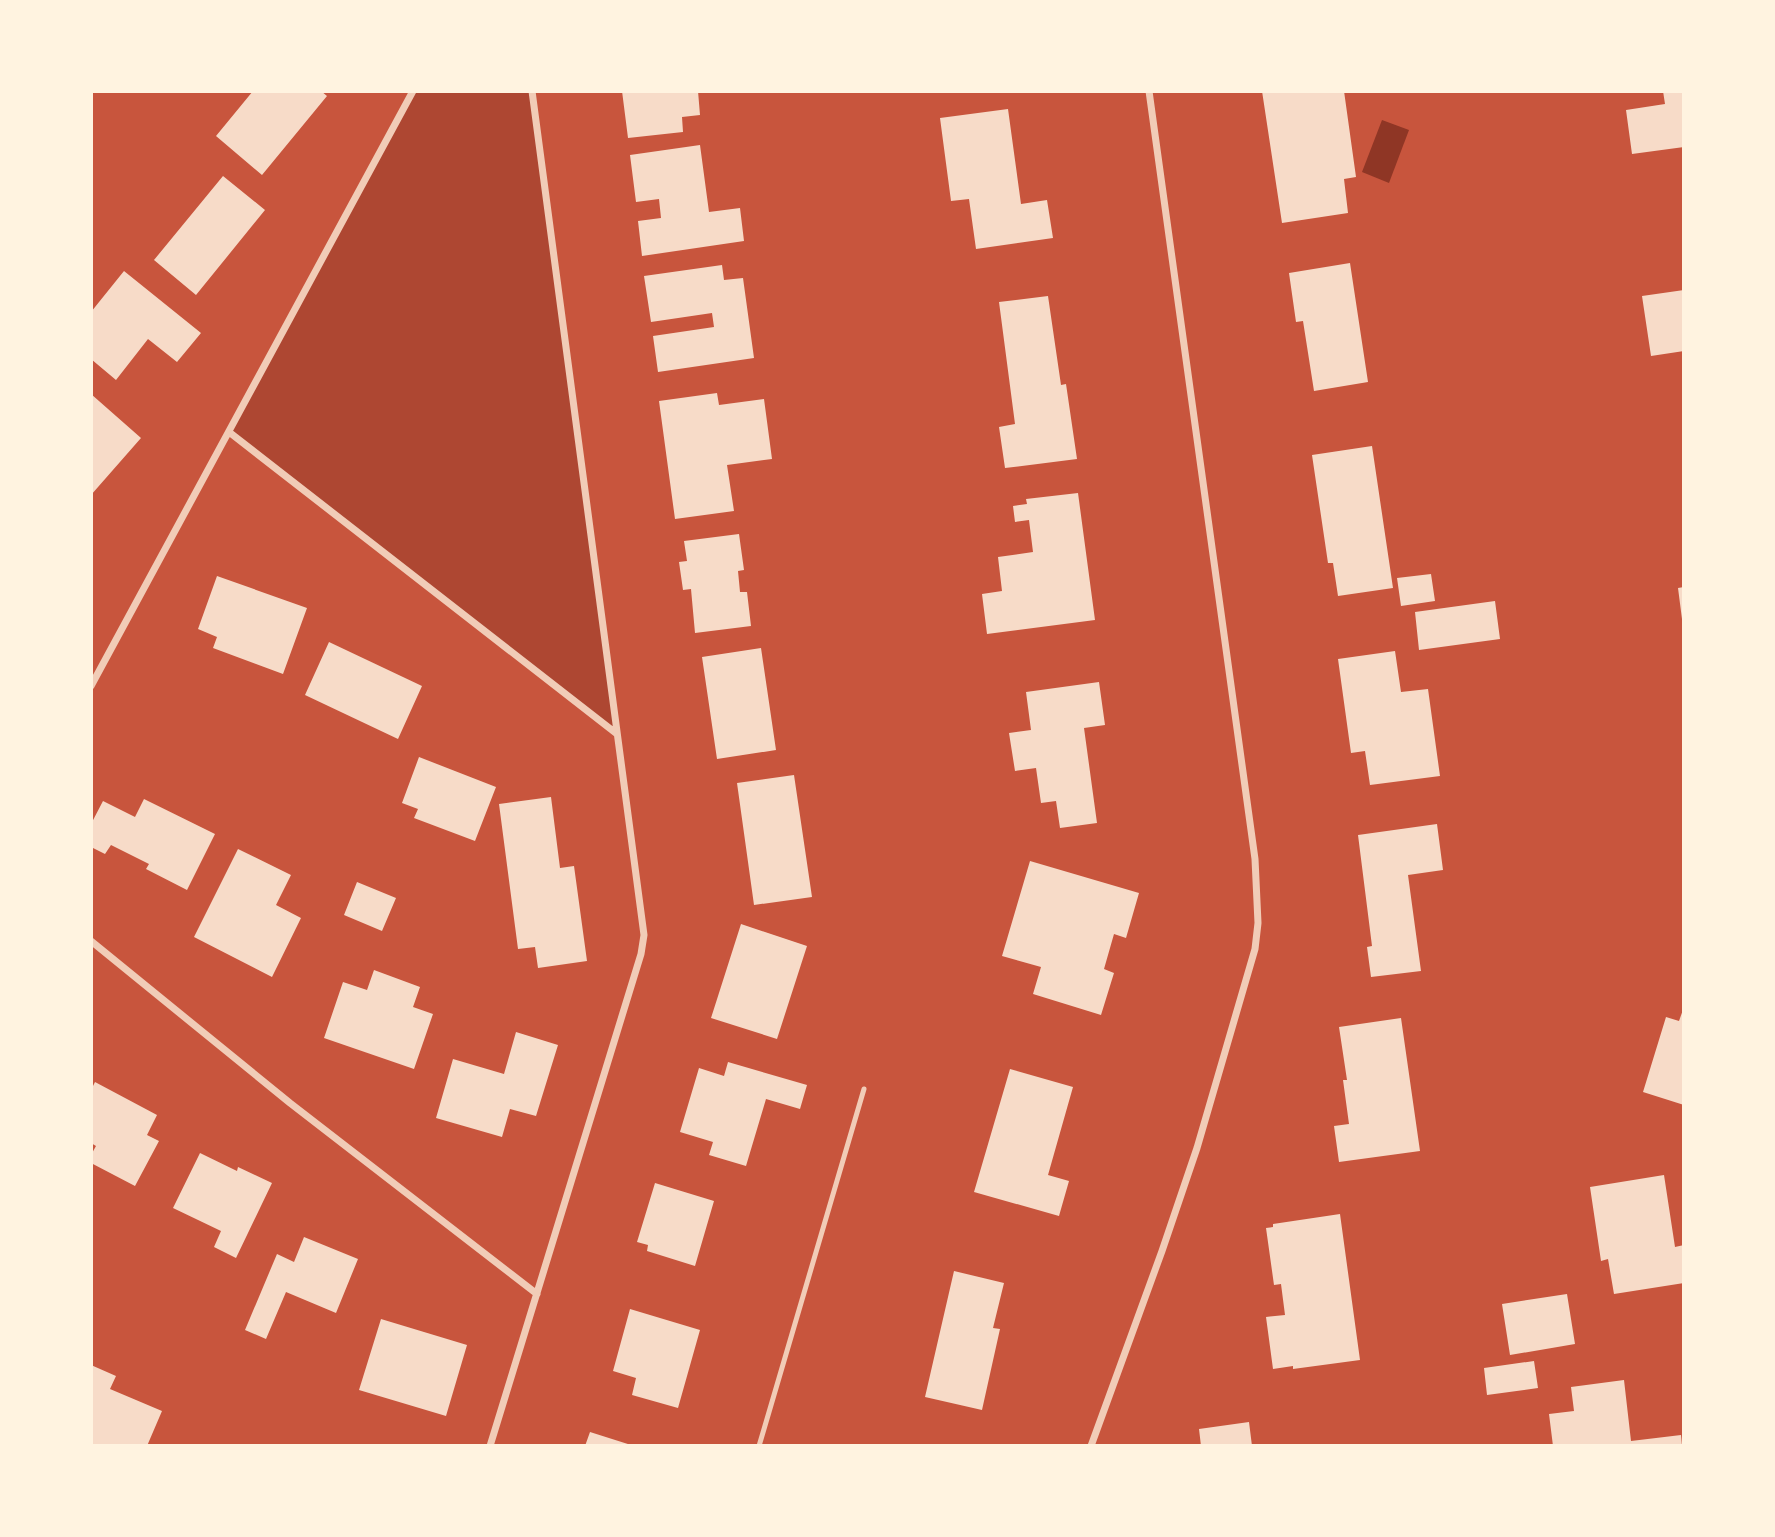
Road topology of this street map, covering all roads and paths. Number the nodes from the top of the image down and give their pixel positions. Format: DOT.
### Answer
graph roads {
  1 [pos="412,91"];
  2 [pos="532,91"];
  3 [pos="1149,91"];
  4 [pos="229,432"];
  5 [pos="91,686"];
  6 [pos="617,734"];
  7 [pos="91,941"];
  8 [pos="864,1089"];
  9 [pos="537,1294"];
  10 [pos="490,1446"];
  11 [pos="759,1446"];
  12 [pos="1091,1446"];
  1 -- 4 [label="street"];
  2 -- 6 [label="street"];
  3 -- 12 [label="street"];
  4 -- 5 [label="street"];
  4 -- 6 [label="street"];
  6 -- 9 [label="street"];
  7 -- 9 [label="street"];
  8 -- 11 [label="lane"];
  9 -- 10 [label="street"];
}
